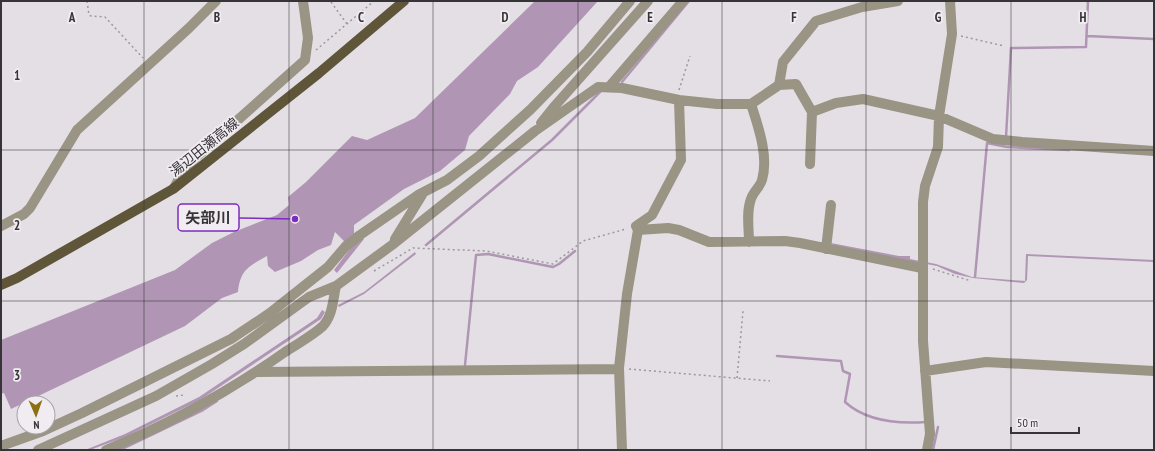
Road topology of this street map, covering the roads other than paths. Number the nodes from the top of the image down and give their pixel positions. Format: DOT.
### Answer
graph roads {
  1 [pos="216,1"];
  2 [pos="303,1"];
  3 [pos="404,1"];
  4 [pos="630,1"];
  5 [pos="648,1"];
  6 [pos="683,1"];
  7 [pos="898,1"];
  8 [pos="950,1"];
  9 [pos="862,4"];
  10 [pos="779,85"];
  11 [pos="609,87"];
  12 [pos="678,100"];
  13 [pos="751,104"];
  14 [pos="812,112"];
  15 [pos="939,116"];
  16 [pos="535,132"];
  17 [pos="1154,151"];
  18 [pos="810,164"];
  19 [pos="173,189"];
  20 [pos="423,192"];
  21 [pos="831,205"];
  22 [pos="1,226"];
  23 [pos="637,228"];
  24 [pos="749,242"];
  25 [pos="392,245"];
  26 [pos="826,249"];
  27 [pos="922,267"];
  28 [pos="1,285"];
  29 [pos="336,286"];
  30 [pos="619,368"];
  31 [pos="1154,371"];
  32 [pos="256,372"];
  33 [pos="925,372"];
  34 [pos="1,446"];
  35 [pos="38,450"];
  36 [pos="106,450"];
  37 [pos="622,450"];
  38 [pos="927,450"];
  1 -- 22 [label="street"];
  2 -- 19 [label="street"];
  3 -- 19 [label="main road, 湯辺田瀬高線"];
  4 -- 20 [label="street"];
  5 -- 16 [label="street"];
  6 -- 11 [label="street"];
  7 -- 9 [label="street"];
  8 -- 15 [label="street"];
  9 -- 10 [label="street"];
  10 -- 13 [label="street"];
  10 -- 14 [label="street"];
  11 -- 12 [label="street"];
  11 -- 16 [label="street"];
  12 -- 13 [label="street"];
  12 -- 23 [label="street"];
  13 -- 24 [label="street"];
  14 -- 15 [label="street"];
  14 -- 18 [label="street"];
  15 -- 17 [label="street"];
  15 -- 27 [label="street"];
  16 -- 25 [label="street"];
  19 -- 28 [label="main road, 湯辺田瀬高線"];
  20 -- 25 [label="street"];
  20 -- 34 [label="street"];
  21 -- 26 [label="street"];
  23 -- 24 [label="street"];
  23 -- 30 [label="street"];
  24 -- 26 [label="street"];
  25 -- 29 [label="street"];
  26 -- 27 [label="street"];
  27 -- 33 [label="street"];
  29 -- 32 [label="street"];
  29 -- 35 [label="street"];
  30 -- 32 [label="street"];
  30 -- 37 [label="street"];
  31 -- 33 [label="street"];
  32 -- 36 [label="street"];
  33 -- 38 [label="street"];
}
